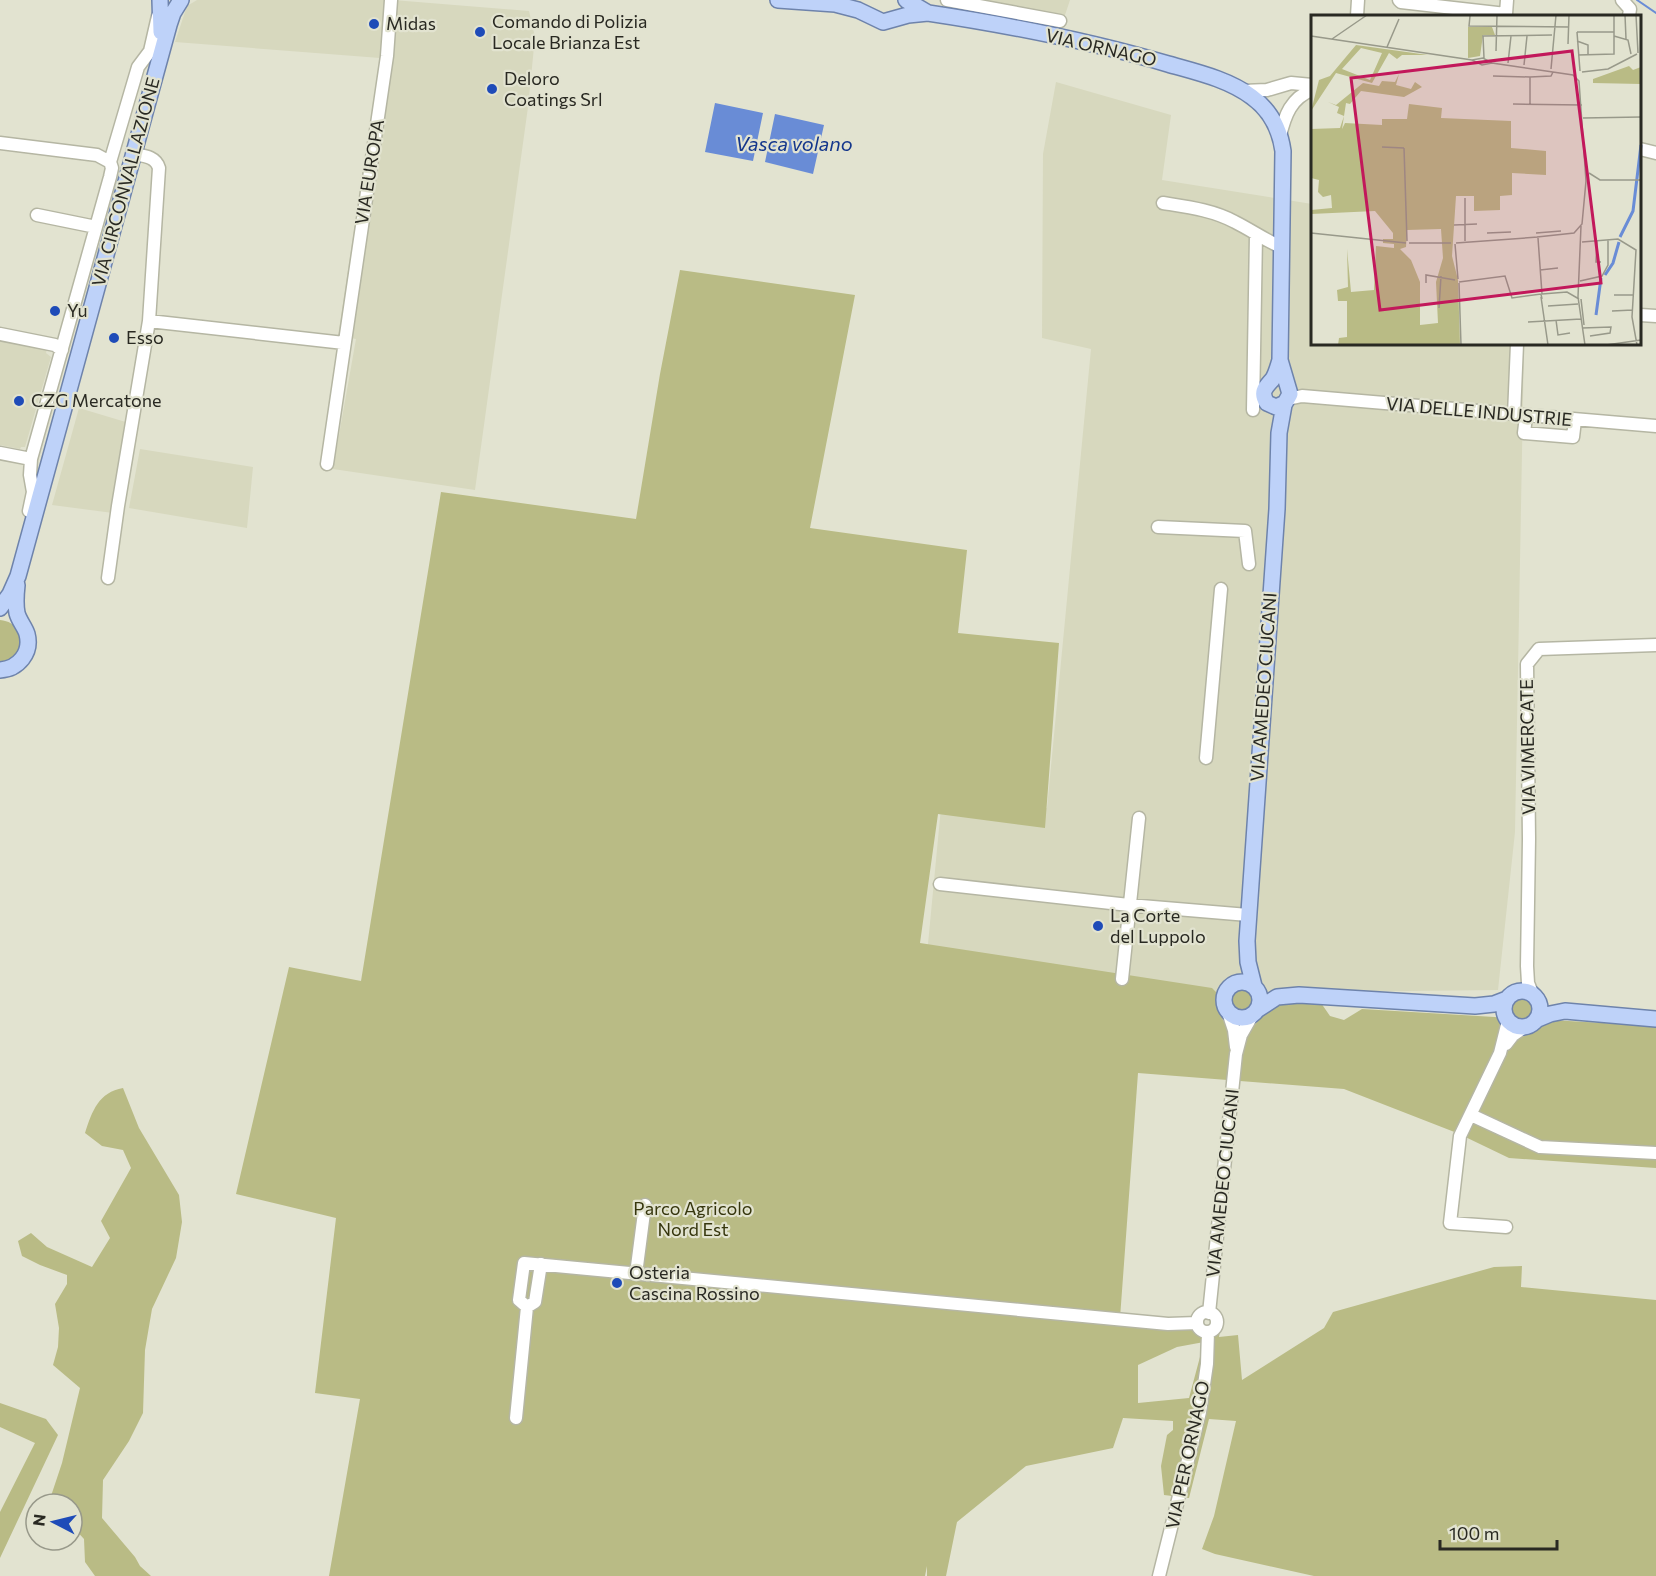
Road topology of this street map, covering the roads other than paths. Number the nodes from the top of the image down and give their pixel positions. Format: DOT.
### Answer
graph roads {
  1 [pos="181,0"];
  2 [pos="391,0"];
  3 [pos="778,0"];
  4 [pos="854,0"];
  5 [pos="865,0"];
  6 [pos="904,0"];
  7 [pos="947,0"];
  8 [pos="1358,0"];
  9 [pos="1399,0"];
  10 [pos="1507,0"];
  11 [pos="1622,0"];
  12 [pos="160,3"];
  13 [pos="836,4"];
  14 [pos="928,13"];
  15 [pos="1357,15"];
  16 [pos="1629,15"];
  17 [pos="870,16"];
  18 [pos="1032,16"];
  19 [pos="894,19"];
  20 [pos="1060,21"];
  21 [pos="1032,32"];
  22 [pos="158,65"];
  23 [pos="1311,86"];
  24 [pos="1275,88"];
  25 [pos="1311,90"];
  26 [pos="1243,91"];
  27 [pos="1265,109"];
  28 [pos="1280,136"];
  29 [pos="0,143"];
  30 [pos="1641,149"];
  31 [pos="1656,153"];
  32 [pos="134,154"];
  33 [pos="110,162"];
  34 [pos="1163,203"];
  35 [pos="38,215"];
  36 [pos="96,227"];
  37 [pos="1256,235"];
  38 [pos="1281,247"];
  39 [pos="1641,315"];
  40 [pos="1656,316"];
  41 [pos="149,321"];
  42 [pos="0,334"];
  43 [pos="345,343"];
  44 [pos="1517,345"];
  45 [pos="62,350"];
  46 [pos="1284,394"];
  47 [pos="1253,410"];
  48 [pos="1520,416"];
  49 [pos="1656,426"];
  50 [pos="0,453"];
  51 [pos="31,459"];
  52 [pos="327,464"];
  53 [pos="1158,527"];
  54 [pos="1250,564"];
  55 [pos="19,572"];
  56 [pos="108,578"];
  57 [pos="1221,589"];
  58 [pos="0,608"];
  59 [pos="0,614"];
  60 [pos="21,624"];
  61 [pos="1656,645"];
  62 [pos="2,672"];
  63 [pos="1206,759"];
  64 [pos="1139,818"];
  65 [pos="940,884"];
  66 [pos="1130,905"];
  67 [pos="1248,915"];
  68 [pos="1247,941"];
  69 [pos="1122,978"];
  70 [pos="1230,985"];
  71 [pos="1255,987"];
  72 [pos="1524,995"];
  73 [pos="1284,997"];
  74 [pos="1475,1006"];
  75 [pos="1567,1011"];
  76 [pos="1228,1012"];
  77 [pos="1255,1012"];
  78 [pos="1538,1019"];
  79 [pos="1656,1019"];
  80 [pos="1513,1023"];
  81 [pos="1236,1054"];
  82 [pos="1471,1115"];
  83 [pos="1656,1153"];
  84 [pos="645,1205"];
  85 [pos="1506,1227"];
  86 [pos="636,1274"];
  87 [pos="1209,1313"];
  88 [pos="1197,1323"];
  89 [pos="1208,1332"];
  90 [pos="516,1418"];
  91 [pos="1159,1576"];
  1 -- 22 [label="main road, VIA CIRCONVALLAZIONE"];
  2 -- 43 [label="street, VIA EUROPA"];
  3 -- 13 [label="main road, VIA ORNAGO"];
  4 -- 13 [label="main road, VIA ORNAGO"];
  5 -- 17 [label="main road"];
  6 -- 14 [label="main road, VIA ORNAGO"];
  6 -- 19 [label="main road, VIA ORNAGO"];
  7 -- 18 [label="street"];
  8 -- 15 [label="street"];
  9 -- 10 [label="street"];
  11 -- 16 [label="street"];
  12 -- 22 [label="main road, VIA CIRCONVALLAZIONE"];
  12 -- 33 [label="street"];
  13 -- 17 [label="main road, VIA ORNAGO"];
  14 -- 19 [label="main road, VIA ORNAGO"];
  14 -- 21 [label="main road, VIA ORNAGO"];
  17 -- 19 [label="main road, VIA ORNAGO"];
  18 -- 20 [label="street"];
  18 -- 21 [label="street"];
  21 -- 26 [label="main road, VIA ORNAGO"];
  22 -- 32 [label="main road, VIA CIRCONVALLAZIONE"];
  23 -- 24 [label="street"];
  24 -- 26 [label="street"];
  24 -- 27 [label="street"];
  25 -- 28 [label="street"];
  26 -- 27 [label="main road, VIA ORNAGO"];
  27 -- 28 [label="main road, VIA AMEDEO CIUCANI"];
  28 -- 38 [label="main road, VIA AMEDEO CIUCANI"];
  29 -- 33 [label="street"];
  30 -- 31 [label="street"];
  32 -- 41 [label="street"];
  32 -- 55 [label="main road, VIA CIRCONVALLAZIONE"];
  33 -- 36 [label="street"];
  34 -- 37 [label="street"];
  35 -- 36 [label="street"];
  36 -- 45 [label="street"];
  37 -- 38 [label="street"];
  37 -- 47 [label="street"];
  38 -- 46 [label="main road, VIA AMEDEO CIUCANI"];
  39 -- 40 [label="street"];
  41 -- 43 [label="street"];
  41 -- 56 [label="street"];
  42 -- 45 [label="street"];
  43 -- 52 [label="street, VIA EUROPA"];
  44 -- 48 [label="street"];
  45 -- 51 [label="street"];
  46 -- 48 [label="street, VIA DELLE INDUSTRIE"];
  46 -- 67 [label="main road, VIA AMEDEO CIUCANI"];
  48 -- 49 [label="street, VIA DELLE INDUSTRIE"];
  50 -- 51 [label="street"];
  51 -- 55 [label="street"];
  53 -- 54 [label="street"];
  55 -- 58 [label="main road, VIA CIRCONVALLAZIONE"];
  55 -- 60 [label="main road, VIA CIRCONVALLAZIONE"];
  57 -- 63 [label="street"];
  59 -- 60 [label="main road"];
  60 -- 62 [label="main road, VIA CIRCONVALLAZIONE"];
  61 -- 72 [label="street, VIA VIMERCATE"];
  64 -- 66 [label="street"];
  65 -- 66 [label="street"];
  66 -- 67 [label="street"];
  66 -- 69 [label="street"];
  67 -- 68 [label="main road, VIA AMEDEO CIUCANI"];
  68 -- 70 [label="main road, VIA AMEDEO CIUCANI"];
  68 -- 71 [label="main road, VIA AMEDEO CIUCANI"];
  70 -- 71 [label="main road"];
  70 -- 76 [label="main road, VIA AMEDEO CIUCANI"];
  71 -- 73 [label="main road"];
  71 -- 77 [label="main road, VIA AMEDEO CIUCANI"];
  72 -- 74 [label="main road"];
  72 -- 75 [label="main road"];
  72 -- 78 [label="main road"];
  72 -- 80 [label="main road"];
  73 -- 74 [label="main road"];
  73 -- 77 [label="main road"];
  74 -- 80 [label="main road"];
  75 -- 78 [label="main road"];
  75 -- 79 [label="main road"];
  76 -- 77 [label="main road"];
  76 -- 81 [label="street, VIA AMEDEO CIUCANI"];
  77 -- 81 [label="street, VIA AMEDEO CIUCANI"];
  78 -- 80 [label="main road"];
  80 -- 82 [label="street"];
  81 -- 87 [label="street, VIA AMEDEO CIUCANI"];
  82 -- 83 [label="street"];
  82 -- 85 [label="street"];
  84 -- 86 [label="street"];
  86 -- 88 [label="street"];
  86 -- 90 [label="street"];
  87 -- 88 [label="street"];
  87 -- 89 [label="street"];
  88 -- 89 [label="street"];
  89 -- 91 [label="street, VIA PER ORNAGO"];
}
